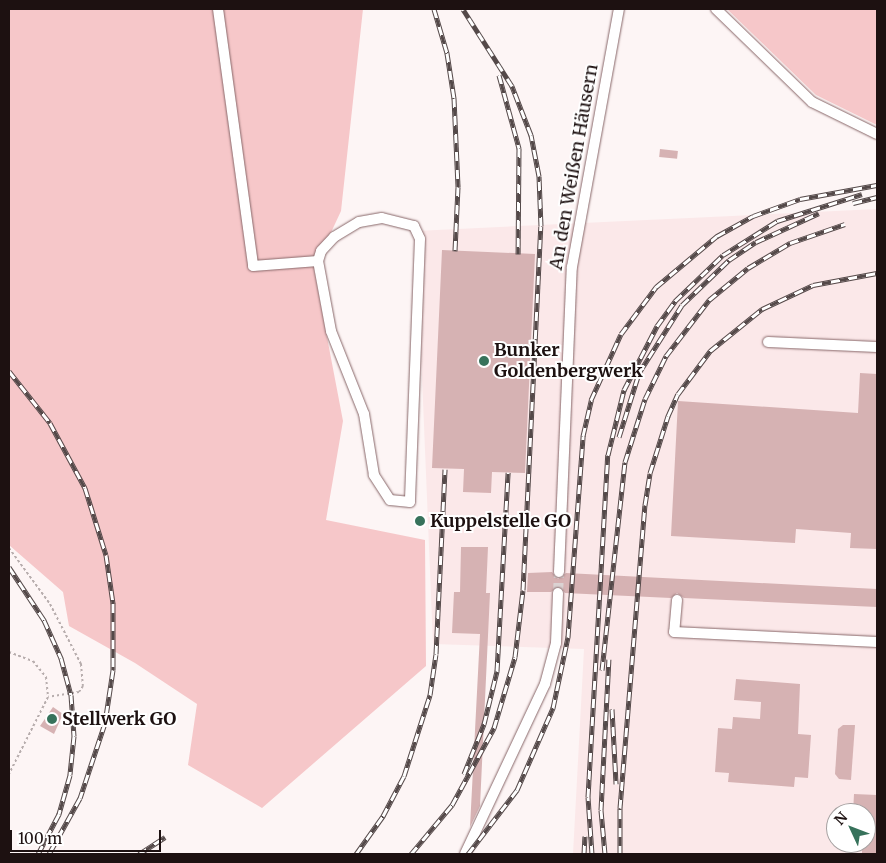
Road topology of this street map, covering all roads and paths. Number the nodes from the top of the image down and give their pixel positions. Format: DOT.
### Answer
graph roads {
  1 [pos="218,9"];
  2 [pos="619,9"];
  3 [pos="716,9"];
  4 [pos="877,134"];
  5 [pos="318,261"];
  6 [pos="768,342"];
  7 [pos="877,347"];
  8 [pos="9,548"];
  9 [pos="559,572"];
  10 [pos="558,593"];
  11 [pos="677,600"];
  12 [pos="877,642"];
  13 [pos="9,652"];
  14 [pos="48,697"];
  15 [pos="9,774"];
  16 [pos="464,854"];
  1 -- 5 [label="street"];
  2 -- 9 [label="street, An den Weißen Häusern"];
  3 -- 4 [label="street"];
  5 -- 5 [label="street"];
  6 -- 7 [label="street"];
  8 -- 14 [label="path"];
  10 -- 16 [label="street"];
  11 -- 12 [label="street"];
  13 -- 14 [label="path"];
  14 -- 15 [label="path"];
}
